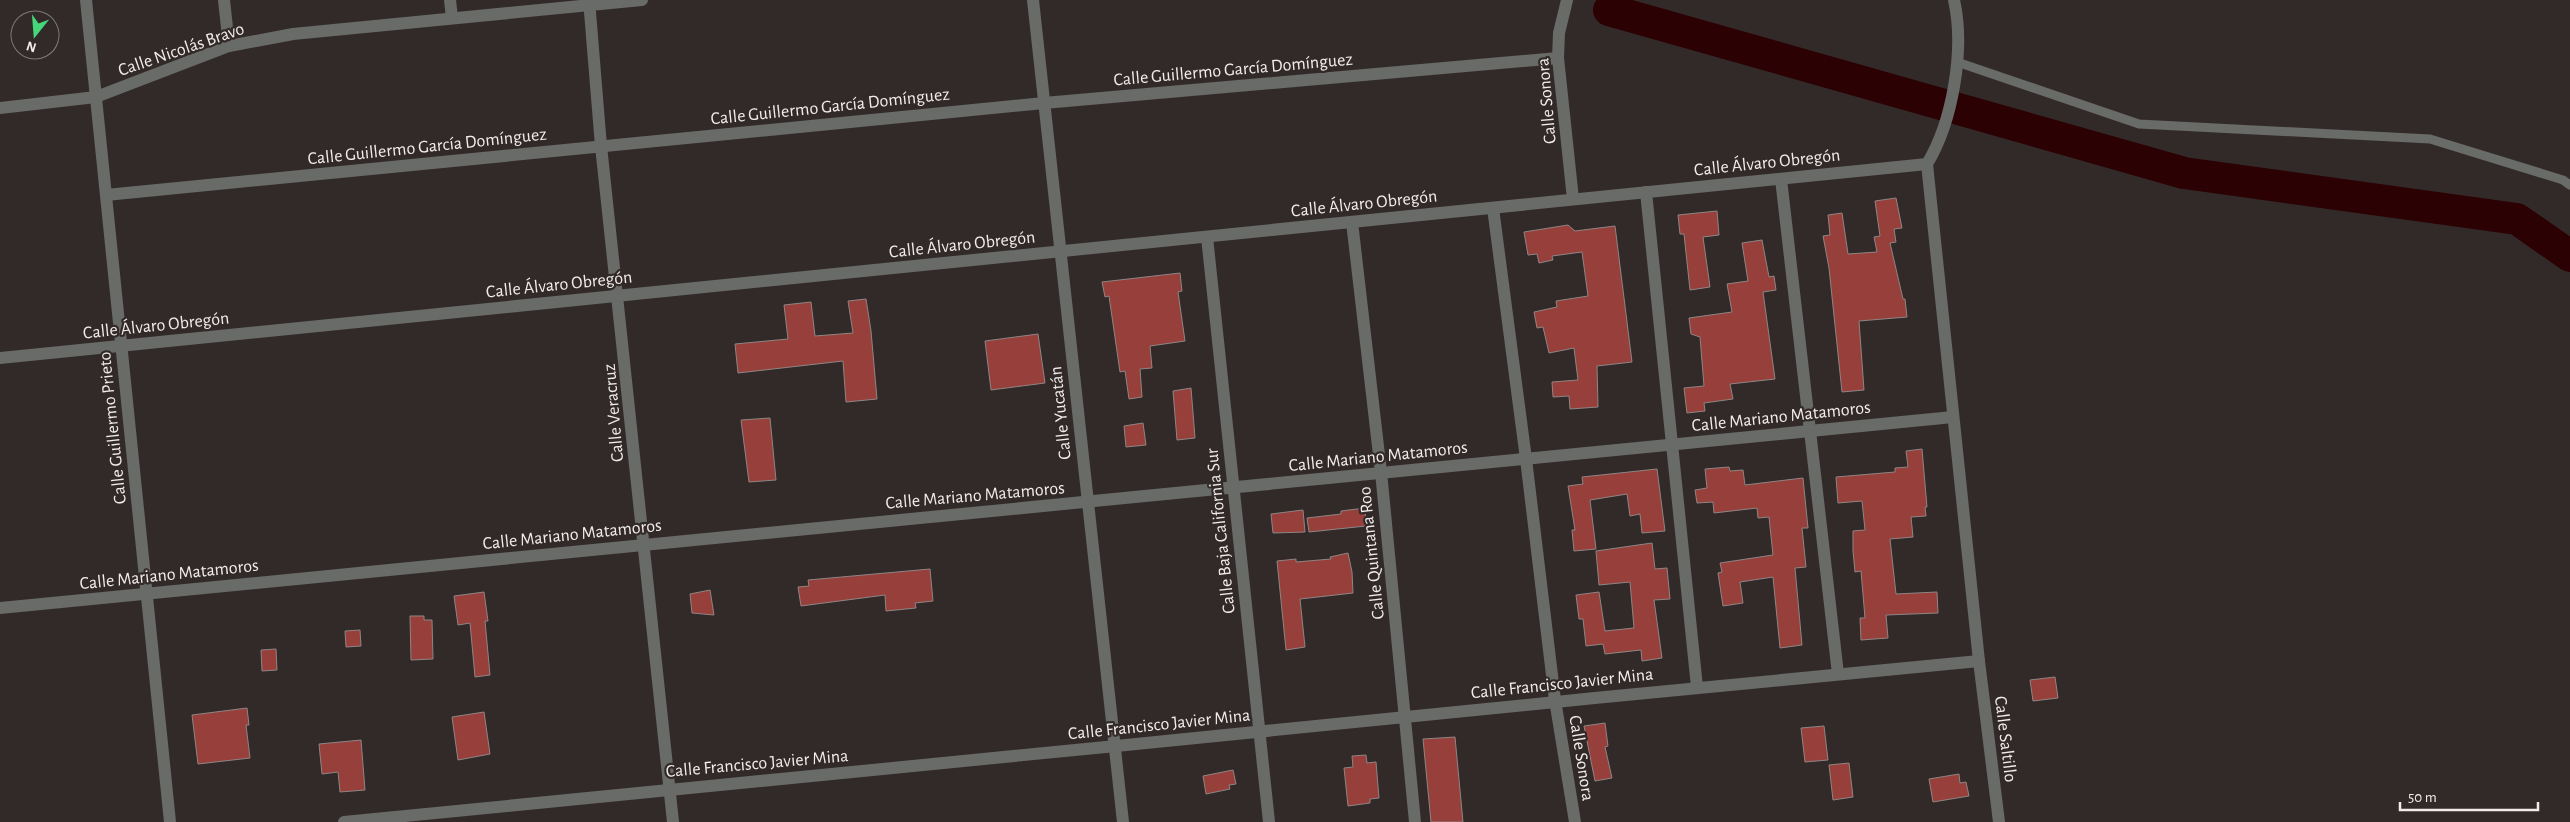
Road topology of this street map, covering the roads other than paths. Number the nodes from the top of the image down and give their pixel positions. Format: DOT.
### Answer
graph roads {
  1 [pos="86,0"];
  2 [pos="224,0"];
  3 [pos="450,0"];
  4 [pos="642,0"];
  5 [pos="1033,0"];
  6 [pos="1567,0"];
  7 [pos="1954,0"];
  8 [pos="589,3"];
  9 [pos="452,18"];
  10 [pos="229,46"];
  11 [pos="1558,58"];
  12 [pos="1957,62"];
  13 [pos="96,97"];
  14 [pos="1044,103"];
  15 [pos="0,108"];
  16 [pos="602,146"];
  17 [pos="1927,164"];
  18 [pos="1782,178"];
  19 [pos="2570,185"];
  20 [pos="1646,192"];
  21 [pos="106,195"];
  22 [pos="1572,200"];
  23 [pos="1493,208"];
  24 [pos="1352,222"];
  25 [pos="1207,237"];
  26 [pos="1060,251"];
  27 [pos="619,296"];
  28 [pos="121,346"];
  29 [pos="0,358"];
  30 [pos="1953,417"];
  31 [pos="1810,431"];
  32 [pos="1672,444"];
  33 [pos="1526,459"];
  34 [pos="1381,472"];
  35 [pos="1234,488"];
  36 [pos="1088,502"];
  37 [pos="643,544"];
  38 [pos="146,594"];
  39 [pos="0,608"];
  40 [pos="1979,661"];
  41 [pos="1838,674"];
  42 [pos="1697,687"];
  43 [pos="1554,700"];
  44 [pos="1404,717"];
  45 [pos="1259,731"];
  46 [pos="1114,747"];
  47 [pos="670,788"];
  48 [pos="170,822"];
  49 [pos="344,822"];
  50 [pos="673,822"];
  51 [pos="1122,822"];
  52 [pos="1269,822"];
  53 [pos="1415,822"];
  54 [pos="1575,822"];
  55 [pos="1999,822"];
  1 -- 13 [label="street, Calle Guillermo Prieto"];
  2 -- 10 [label="street"];
  3 -- 9 [label="street"];
  4 -- 8 [label="street, Calle Nicolás Bravo"];
  5 -- 14 [label="street, Calle Yucatán"];
  6 -- 11 [label="street, Calle Sonora"];
  7 -- 12 [label="street"];
  8 -- 9 [label="street, Calle Nicolás Bravo"];
  8 -- 16 [label="street, Calle Veracruz"];
  9 -- 10 [label="street, Calle Nicolás Bravo"];
  10 -- 13 [label="street, Calle Nicolás Bravo"];
  11 -- 14 [label="street, Calle Guillermo García Domínguez"];
  11 -- 22 [label="street, Calle Sonora"];
  12 -- 17 [label="street"];
  12 -- 19 [label="lane"];
  13 -- 15 [label="street, Calle Nicolás Bravo"];
  13 -- 21 [label="street, Calle Guillermo Prieto"];
  14 -- 16 [label="street, Calle Guillermo García Domínguez"];
  14 -- 26 [label="street, Calle Yucatán"];
  16 -- 21 [label="street, Calle Guillermo García Domínguez"];
  16 -- 27 [label="street, Calle Veracruz"];
  17 -- 18 [label="street, Calle Álvaro Obregón"];
  17 -- 30 [label="street, Calle Saltillo"];
  18 -- 20 [label="street, Calle Álvaro Obregón"];
  18 -- 31 [label="street"];
  20 -- 22 [label="street, Calle Álvaro Obregón"];
  20 -- 32 [label="street"];
  21 -- 28 [label="street, Calle Guillermo Prieto"];
  22 -- 23 [label="street, Calle Álvaro Obregón"];
  23 -- 24 [label="street, Calle Álvaro Obregón"];
  23 -- 33 [label="street, Calle Sonora"];
  24 -- 25 [label="street, Calle Álvaro Obregón"];
  24 -- 34 [label="street, Calle Quintana Roo"];
  25 -- 26 [label="street, Calle Álvaro Obregón"];
  25 -- 35 [label="street, Calle Baja California Sur"];
  26 -- 27 [label="street, Calle Álvaro Obregón"];
  26 -- 36 [label="street, Calle Yucatán"];
  27 -- 28 [label="street, Calle Álvaro Obregón"];
  27 -- 37 [label="street, Calle Veracruz"];
  28 -- 29 [label="street, Calle Álvaro Obregón"];
  28 -- 38 [label="street, Calle Guillermo Prieto"];
  30 -- 31 [label="street, Calle Mariano Matamoros"];
  30 -- 40 [label="street, Calle Saltillo"];
  31 -- 32 [label="street, Calle Mariano Matamoros"];
  31 -- 41 [label="street"];
  32 -- 33 [label="street, Calle Mariano Matamoros"];
  32 -- 42 [label="street"];
  33 -- 34 [label="street, Calle Mariano Matamoros"];
  33 -- 43 [label="street, Calle Sonora"];
  34 -- 35 [label="street, Calle Mariano Matamoros"];
  34 -- 44 [label="street, Calle Quintana Roo"];
  35 -- 36 [label="street, Calle Mariano Matamoros"];
  35 -- 45 [label="street, Calle Baja California Sur"];
  36 -- 37 [label="street, Calle Mariano Matamoros"];
  36 -- 46 [label="street, Calle Yucatán"];
  37 -- 38 [label="street, Calle Mariano Matamoros"];
  37 -- 47 [label="street, Calle Veracruz"];
  38 -- 39 [label="street, Calle Mariano Matamoros"];
  38 -- 48 [label="street, Calle Guillermo Prieto"];
  40 -- 41 [label="street, Calle Francisco Javier Mina"];
  40 -- 55 [label="street, Calle Saltillo"];
  41 -- 42 [label="street, Calle Francisco Javier Mina"];
  42 -- 43 [label="street, Calle Francisco Javier Mina"];
  43 -- 44 [label="street, Calle Francisco Javier Mina"];
  43 -- 54 [label="street, Calle Sonora"];
  44 -- 45 [label="street, Calle Francisco Javier Mina"];
  44 -- 53 [label="street, Calle Quintana Roo"];
  45 -- 46 [label="street, Calle Francisco Javier Mina"];
  45 -- 52 [label="street, Calle Baja California Sur"];
  46 -- 47 [label="street, Calle Francisco Javier Mina"];
  46 -- 51 [label="street, Calle Yucatán"];
  47 -- 49 [label="street, Calle Francisco Javier Mina"];
  47 -- 50 [label="street, Calle Veracruz"];
}
